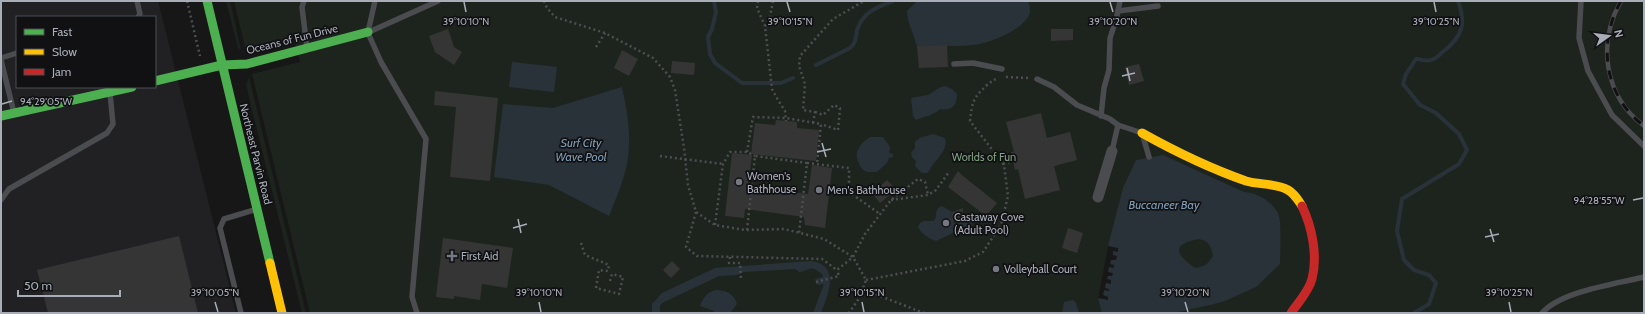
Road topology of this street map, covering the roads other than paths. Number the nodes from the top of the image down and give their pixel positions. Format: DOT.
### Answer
graph roads {
  1 [pos="137,1"];
  2 [pos="207,1"];
  3 [pos="304,1"];
  4 [pos="438,1"];
  5 [pos="1120,1"];
  6 [pos="1581,1"];
  7 [pos="374,2"];
  8 [pos="1158,6"];
  9 [pos="1118,12"];
  10 [pos="139,16"];
  11 [pos="368,32"];
  12 [pos="308,48"];
  13 [pos="16,54"];
  14 [pos="1,59"];
  15 [pos="954,64"];
  16 [pos="222,65"];
  17 [pos="1002,69"];
  18 [pos="1036,79"];
  19 [pos="156,82"];
  20 [pos="128,88"];
  21 [pos="110,92"];
  22 [pos="14,113"];
  23 [pos="1,116"];
  24 [pos="1101,116"];
  25 [pos="1118,126"];
  26 [pos="1142,133"];
  27 [pos="1644,146"];
  28 [pos="1112,151"];
  29 [pos="1149,158"];
  30 [pos="1098,197"];
  31 [pos="1,200"];
  32 [pos="257,209"];
  33 [pos="1644,277"];
  34 [pos="241,313"];
  35 [pos="282,313"];
  36 [pos="417,313"];
  37 [pos="1292,313"];
  38 [pos="1542,313"];
  1 -- 10 [label="lane"];
  2 -- 16 [label="street, Northeast Parvin Road"];
  3 -- 12 [label="lane"];
  4 -- 11 [label="lane, Oceans of Fun Drive"];
  5 -- 9 [label="lane"];
  6 -- 27 [label="lane"];
  7 -- 11 [label="lane"];
  8 -- 9 [label="lane"];
  9 -- 24 [label="lane"];
  11 -- 12 [label="street, Oceans of Fun Drive"];
  11 -- 36 [label="lane"];
  12 -- 16 [label="street, Oceans of Fun Drive"];
  13 -- 14 [label="lane"];
  14 -- 22 [label="lane"];
  15 -- 17 [label="lane"];
  16 -- 19 [label="street, Oceans of Fun Drive"];
  16 -- 32 [label="street, Northeast Parvin Road"];
  18 -- 24 [label="lane"];
  20 -- 21 [label="street"];
  21 -- 22 [label="street"];
  21 -- 31 [label="lane"];
  22 -- 23 [label="street"];
  24 -- 25 [label="lane"];
  25 -- 26 [label="lane"];
  25 -- 28 [label="lane"];
  26 -- 29 [label="lane"];
  26 -- 37 [label="street"];
  28 -- 30 [label="street"];
  32 -- 34 [label="lane"];
  32 -- 35 [label="street, Northeast Parvin Road"];
  33 -- 38 [label="lane"];
}
